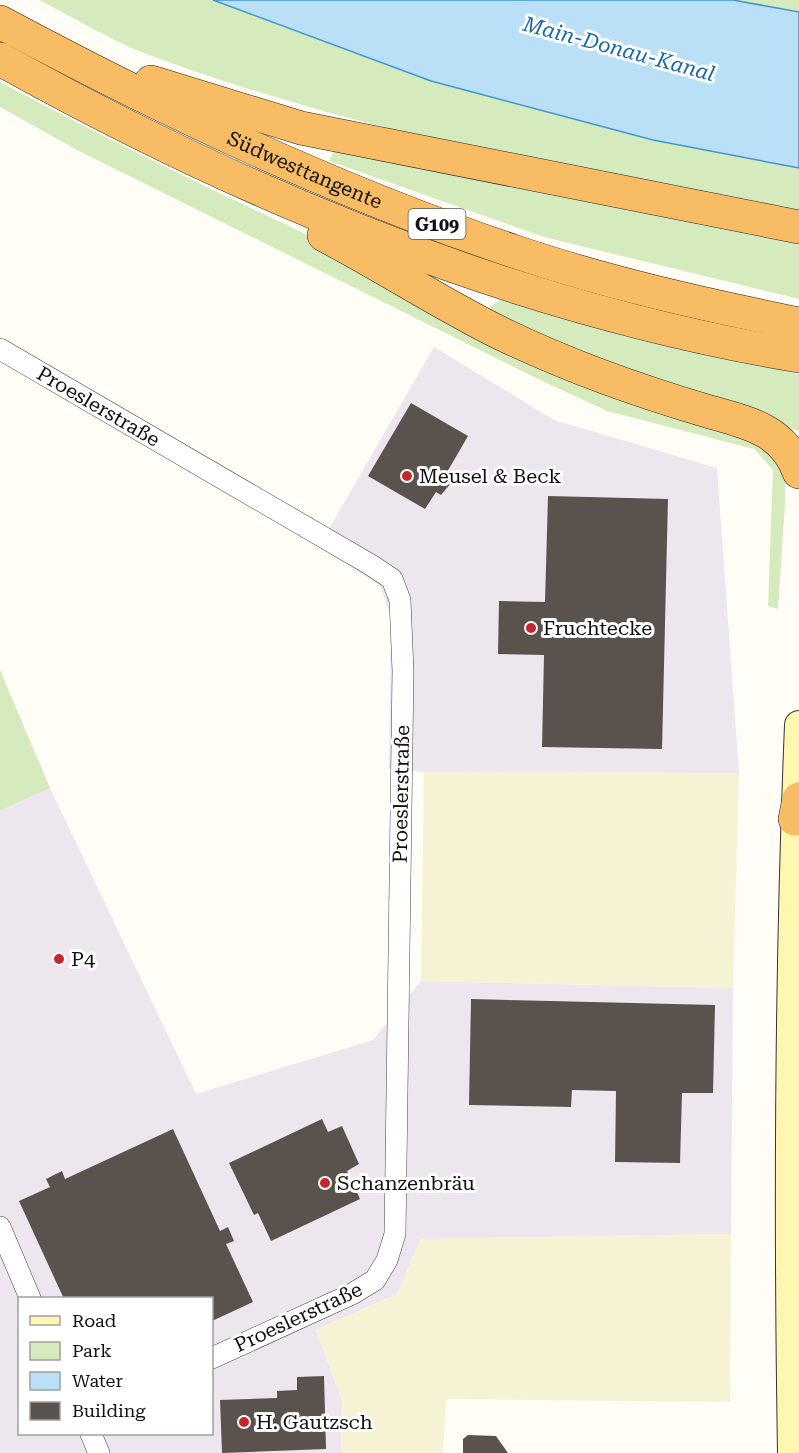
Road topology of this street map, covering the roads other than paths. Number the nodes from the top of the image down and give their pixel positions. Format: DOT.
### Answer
graph roads {
  1 [pos="0,22"];
  2 [pos="0,59"];
  3 [pos="93,72"];
  4 [pos="240,180"];
  5 [pos="799,227"];
  6 [pos="799,324"];
  7 [pos="0,349"];
  8 [pos="799,356"];
  9 [pos="799,472"];
  10 [pos="799,725"];
  11 [pos="797,809"];
  12 [pos="0,1227"];
  13 [pos="29,1297"];
  14 [pos="213,1358"];
  15 [pos="91,1435"];
  16 [pos="99,1453"];
  17 [pos="792,1453"];
  1 -- 3 [label="highway, Südwesttangente / G109"];
  2 -- 4 [label="highway, Südwesttangente / G109"];
  3 -- 5 [label="highway"];
  3 -- 6 [label="highway, Südwesttangente / G109"];
  4 -- 8 [label="highway, Südwesttangente / G109"];
  4 -- 9 [label="highway"];
  7 -- 14 [label="street, Proeslerstraße"];
  10 -- 11 [label="main road"];
  11 -- 17 [label="main road"];
  12 -- 13 [label="street"];
  15 -- 16 [label="street"];
}
